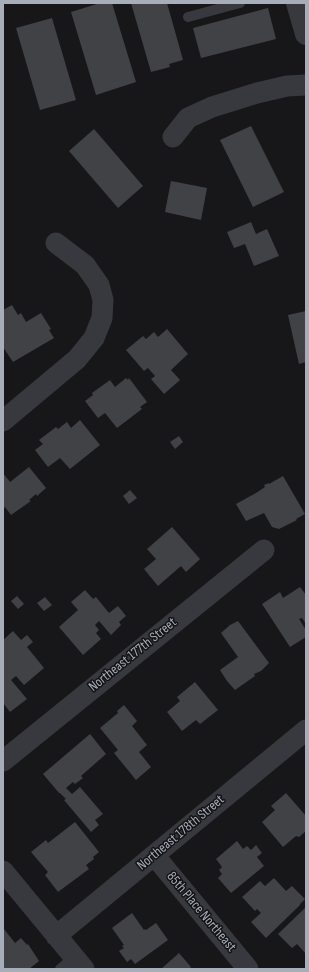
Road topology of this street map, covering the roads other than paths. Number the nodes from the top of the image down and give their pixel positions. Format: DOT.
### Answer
graph roads {
  1 [pos="240,3"];
  2 [pos="297,3"];
  3 [pos="188,17"];
  4 [pos="306,34"];
  5 [pos="306,85"];
  6 [pos="173,137"];
  7 [pos="56,243"];
  8 [pos="3,421"];
  9 [pos="264,550"];
  10 [pos="306,730"];
  11 [pos="3,761"];
  12 [pos="154,855"];
  13 [pos="3,871"];
  14 [pos="56,936"];
  15 [pos="73,965"];
  16 [pos="248,969"];
  1 -- 3 [label="lane"];
  2 -- 4 [label="street"];
  5 -- 6 [label="street"];
  7 -- 8 [label="street"];
  9 -- 11 [label="street, Northeast 177th Street"];
  10 -- 12 [label="street, Northeast 178th Street"];
  12 -- 14 [label="street, Northeast 178th Street"];
  12 -- 16 [label="street, 85th Place Northeast"];
  13 -- 14 [label="street"];
  14 -- 15 [label="street"];
}
